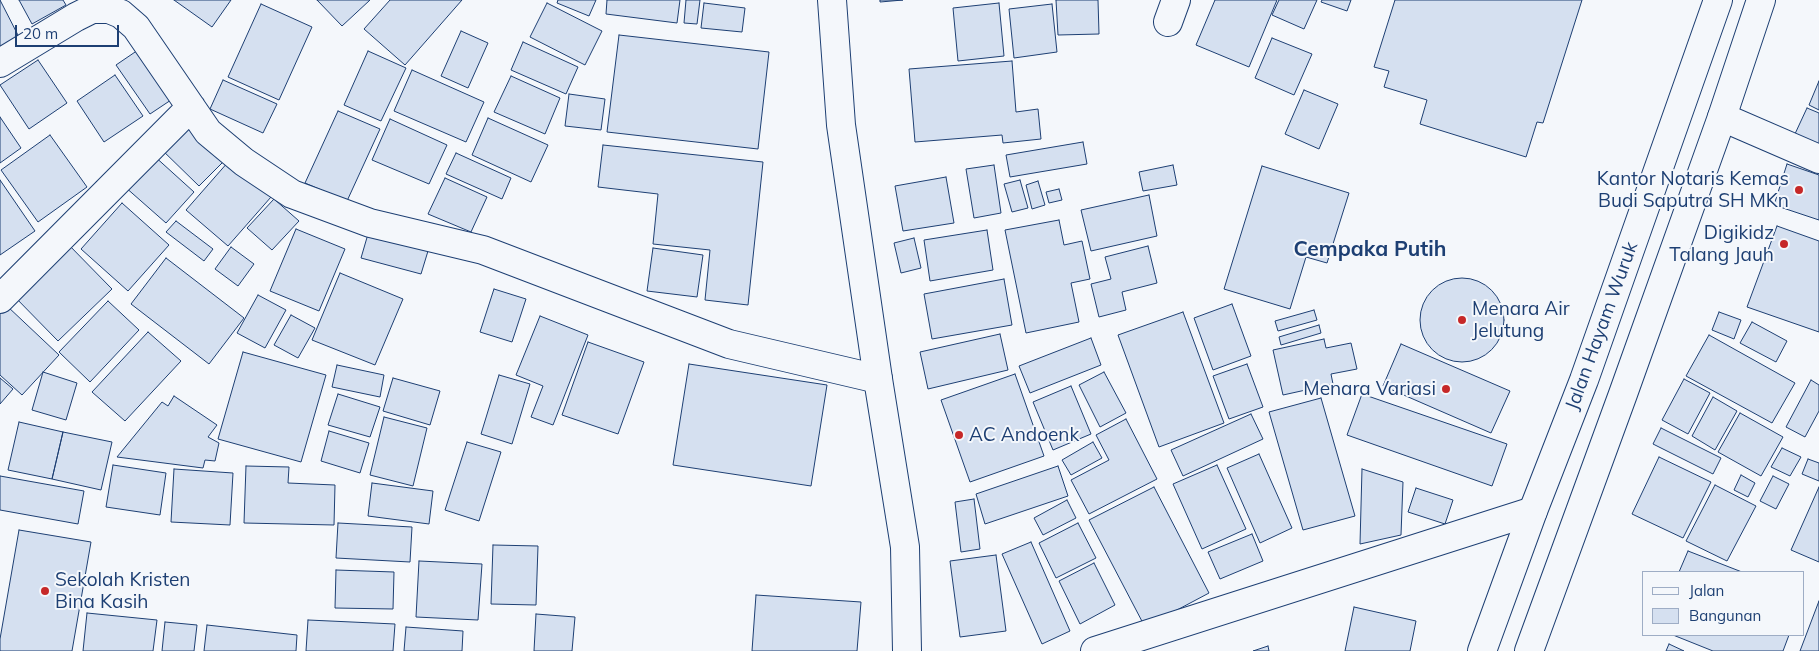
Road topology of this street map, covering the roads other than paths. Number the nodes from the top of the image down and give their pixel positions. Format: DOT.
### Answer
graph roads {
  1 [pos="832,0"];
  2 [pos="1718,0"];
  3 [pos="1762,0"];
  4 [pos="109,4"];
  5 [pos="0,63"];
  6 [pos="191,107"];
  7 [pos="1722,117"];
  8 [pos="1819,159"];
  9 [pos="0,298"];
  10 [pos="878,379"];
  11 [pos="1533,511"];
  12 [pos="907,651"];
  13 [pos="1095,651"];
  14 [pos="1482,651"];
  15 [pos="1529,651"];
  1 -- 10 [label="street"];
  2 -- 11 [label="street, Jalan Hayam Wuruk"];
  3 -- 7 [label="street"];
  4 -- 5 [label="street"];
  4 -- 6 [label="street"];
  6 -- 9 [label="street"];
  6 -- 10 [label="street"];
  7 -- 8 [label="street"];
  7 -- 15 [label="street"];
  10 -- 12 [label="street"];
  11 -- 13 [label="street"];
  11 -- 14 [label="street, Jalan Hayam Wuruk"];
}
